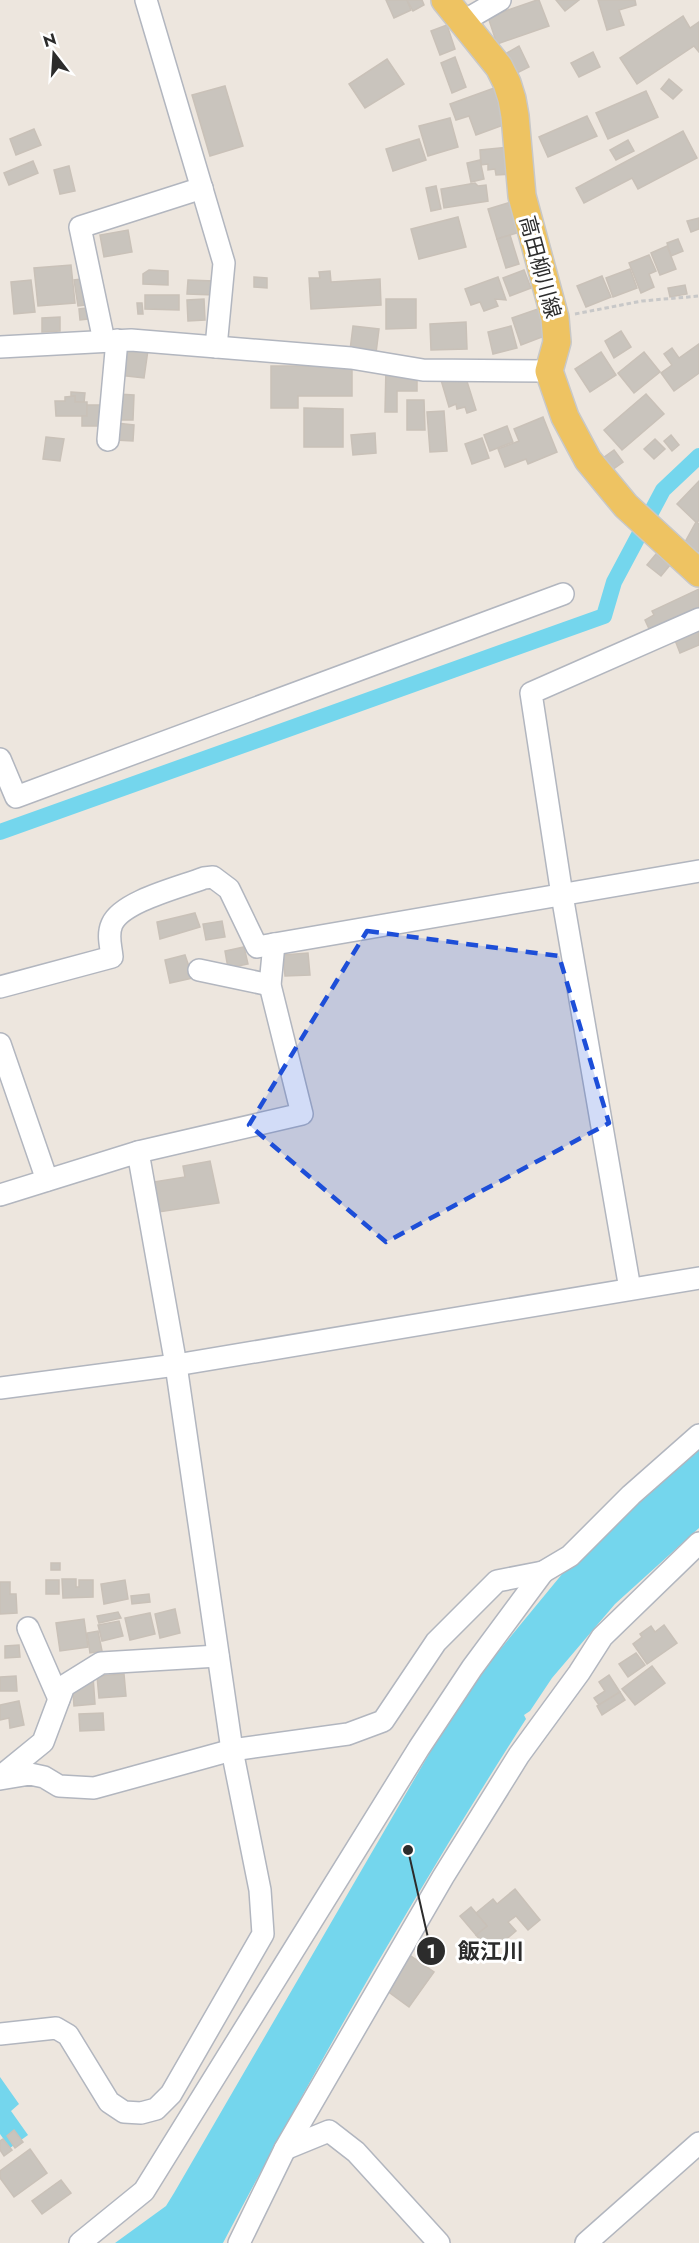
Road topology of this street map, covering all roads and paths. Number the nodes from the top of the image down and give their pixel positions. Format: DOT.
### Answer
graph roads {
  1 [pos="146,0"];
  2 [pos="445,0"];
  3 [pos="500,0"];
  4 [pos="462,22"];
  5 [pos="202,188"];
  6 [pos="699,296"];
  7 [pos="555,318"];
  8 [pos="110,341"];
  9 [pos="0,347"];
  10 [pos="216,347"];
  11 [pos="549,371"];
  12 [pos="108,440"];
  13 [pos="699,573"];
  14 [pos="563,594"];
  15 [pos="699,620"];
  16 [pos="0,759"];
  17 [pos="699,871"];
  18 [pos="562,895"];
  19 [pos="274,944"];
  20 [pos="199,970"];
  21 [pos="270,985"];
  22 [pos="0,987"];
  23 [pos="0,1044"];
  24 [pos="138,1152"];
  25 [pos="47,1180"];
  26 [pos="0,1194"];
  27 [pos="699,1278"];
  28 [pos="630,1289"];
  29 [pos="176,1365"];
  30 [pos="0,1388"];
  31 [pos="699,1434"];
  32 [pos="699,1543"];
  33 [pos="543,1572"];
  34 [pos="28,1628"];
  35 [pos="218,1656"];
  36 [pos="59,1699"];
  37 [pos="232,1750"];
  38 [pos="0,1778"];
  39 [pos="0,2034"];
  40 [pos="699,2143"];
  41 [pos="285,2149"];
  42 [pos="80,2243"];
  43 [pos="239,2243"];
  44 [pos="439,2243"];
  45 [pos="586,2243"];
  1 -- 5 [label="street"];
  2 -- 4 [label="main road, 高田柳川線"];
  3 -- 4 [label="street"];
  4 -- 7 [label="main road, 高田柳川線"];
  5 -- 8 [label="street"];
  5 -- 10 [label="street"];
  6 -- 7 [label="path"];
  7 -- 11 [label="main road, 高田柳川線"];
  8 -- 9 [label="street"];
  8 -- 10 [label="street"];
  8 -- 12 [label="street"];
  10 -- 11 [label="street"];
  11 -- 13 [label="main road"];
  14 -- 16 [label="street"];
  15 -- 18 [label="street"];
  17 -- 18 [label="street"];
  18 -- 19 [label="street"];
  18 -- 28 [label="street"];
  19 -- 21 [label="street"];
  19 -- 22 [label="street"];
  20 -- 21 [label="street"];
  21 -- 24 [label="street"];
  23 -- 25 [label="street"];
  24 -- 25 [label="street"];
  24 -- 29 [label="street"];
  25 -- 26 [label="street"];
  27 -- 28 [label="street"];
  28 -- 29 [label="street"];
  29 -- 30 [label="street"];
  29 -- 35 [label="street"];
  31 -- 33 [label="street"];
  32 -- 41 [label="street"];
  33 -- 37 [label="street"];
  33 -- 42 [label="street"];
  34 -- 36 [label="street"];
  35 -- 36 [label="street"];
  35 -- 37 [label="street"];
  36 -- 38 [label="street"];
  37 -- 38 [label="street"];
  37 -- 39 [label="street"];
  40 -- 45 [label="street"];
  41 -- 43 [label="street"];
  41 -- 44 [label="street"];
}
